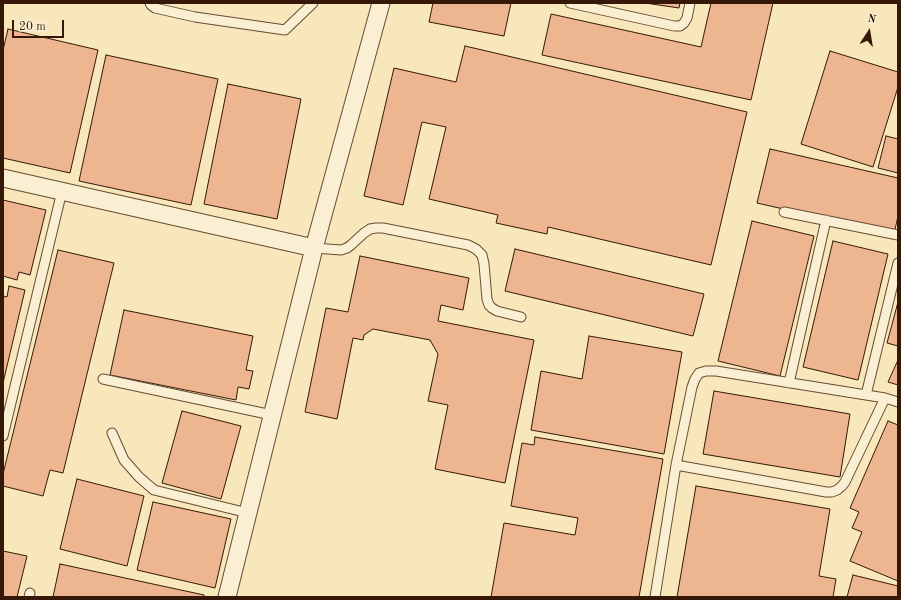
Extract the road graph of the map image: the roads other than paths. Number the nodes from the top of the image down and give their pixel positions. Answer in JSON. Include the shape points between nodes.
{"nodes":[{"id":1,"x":150,"y":3,"type":"edge"},
{"id":2,"x":313,"y":3,"type":"edge"},
{"id":3,"x":381,"y":3,"type":"edge"},
{"id":4,"x":570,"y":3,"type":"edge"},
{"id":5,"x":690,"y":3,"type":"edge"},
{"id":6,"x":3,"y":178,"type":"edge"},
{"id":7,"x":62,"y":191,"type":"junction"},
{"id":8,"x":784,"y":212,"type":"dead end"},
{"id":9,"x":826,"y":220,"type":"junction"},
{"id":10,"x":898,"y":235,"type":"edge"},
{"id":11,"x":314,"y":248,"type":"junction"},
{"id":12,"x":898,"y":263,"type":"edge"},
{"id":13,"x":521,"y":317,"type":"dead end"},
{"id":14,"x":103,"y":379,"type":"dead end"},
{"id":15,"x":789,"y":383,"type":"junction"},
{"id":16,"x":866,"y":395,"type":"junction"},
{"id":17,"x":885,"y":398,"type":"junction"},
{"id":18,"x":898,"y":402,"type":"edge"},
{"id":19,"x":272,"y":415,"type":"junction"},
{"id":20,"x":112,"y":433,"type":"dead end"},
{"id":21,"x":3,"y":436,"type":"edge"},
{"id":22,"x":676,"y":465,"type":"junction"},
{"id":23,"x":248,"y":513,"type":"junction"},
{"id":24,"x":227,"y":597,"type":"edge"},
{"id":25,"x":655,"y":597,"type":"edge"}],
"edges":[{"from":1,"to":2,"type":"lane","via":[[156,8],[195,17],[285,30]]},
{"from":3,"to":11,"type":"street"},
{"from":4,"to":5,"type":"lane","via":[[680,26],[687,18]]},
{"from":6,"to":7,"type":"street"},
{"from":7,"to":11,"type":"street"},
{"from":7,"to":21,"type":"lane"},
{"from":8,"to":9,"type":"lane"},
{"from":9,"to":10,"type":"lane"},
{"from":9,"to":15,"type":"lane"},
{"from":11,"to":13,"type":"lane","via":[[341,250],[352,245],[370,229],[376,228],[468,245],[482,255],[489,304],[497,311]]},
{"from":11,"to":19,"type":"street"},
{"from":12,"to":16,"type":"lane"},
{"from":14,"to":19,"type":"lane"},
{"from":15,"to":16,"type":"lane"},
{"from":15,"to":22,"type":"lane","via":[[716,371],[699,373],[692,387]]},
{"from":16,"to":17,"type":"lane"},
{"from":17,"to":18,"type":"lane"},
{"from":17,"to":22,"type":"lane","via":[[845,482],[832,492]]},
{"from":19,"to":23,"type":"street"},
{"from":20,"to":23,"type":"lane","via":[[124,460],[154,490]]},
{"from":22,"to":25,"type":"lane"},
{"from":23,"to":24,"type":"street"}]}
